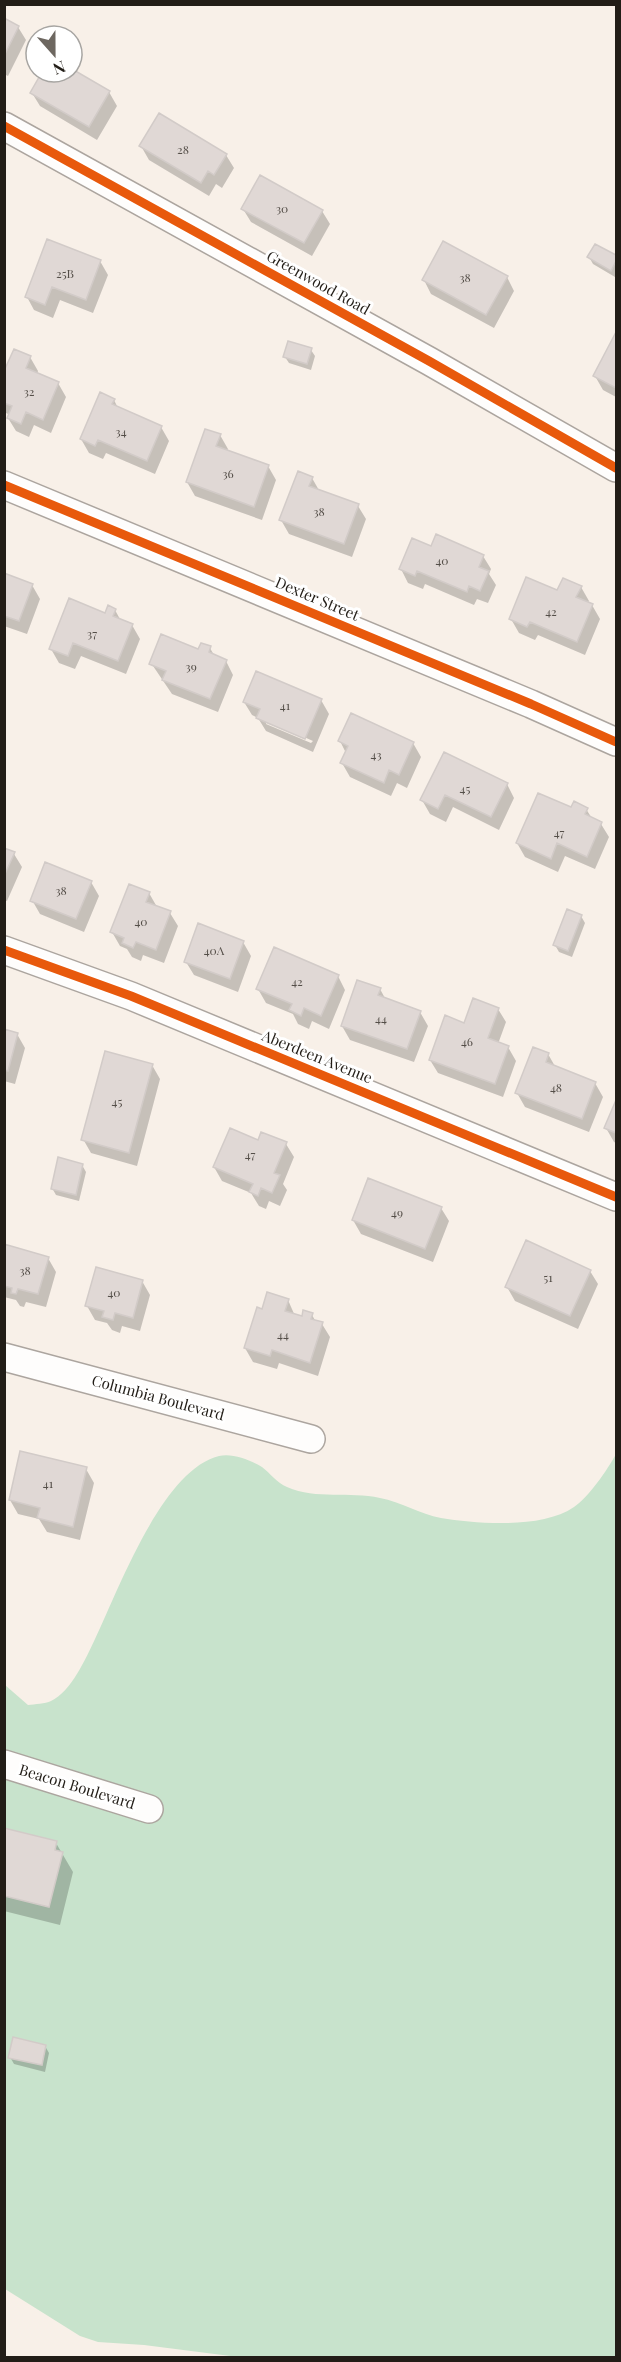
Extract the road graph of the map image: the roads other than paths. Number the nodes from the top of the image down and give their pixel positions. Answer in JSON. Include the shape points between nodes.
{"nodes":[{"id":1,"x":4,"y":126,"type":"edge"},
{"id":2,"x":616,"y":468,"type":"edge"},
{"id":3,"x":4,"y":485,"type":"edge"},
{"id":4,"x":616,"y":742,"type":"edge"},
{"id":5,"x":4,"y":950,"type":"edge"},
{"id":6,"x":616,"y":1197,"type":"edge"},
{"id":7,"x":4,"y":1357,"type":"edge"},
{"id":8,"x":311,"y":1439,"type":"dead end"},
{"id":9,"x":4,"y":1764,"type":"edge"},
{"id":10,"x":149,"y":1809,"type":"dead end"}],
"edges":[{"from":1,"to":2,"type":"street","name":"Greenwood Road"},
{"from":3,"to":4,"type":"street","name":"Dexter Street"},
{"from":5,"to":6,"type":"street","name":"Aberdeen Avenue","via":[[131,996]]},
{"from":7,"to":8,"type":"street","name":"Columbia Boulevard"},
{"from":9,"to":10,"type":"street","name":"Beacon Boulevard"}]}
